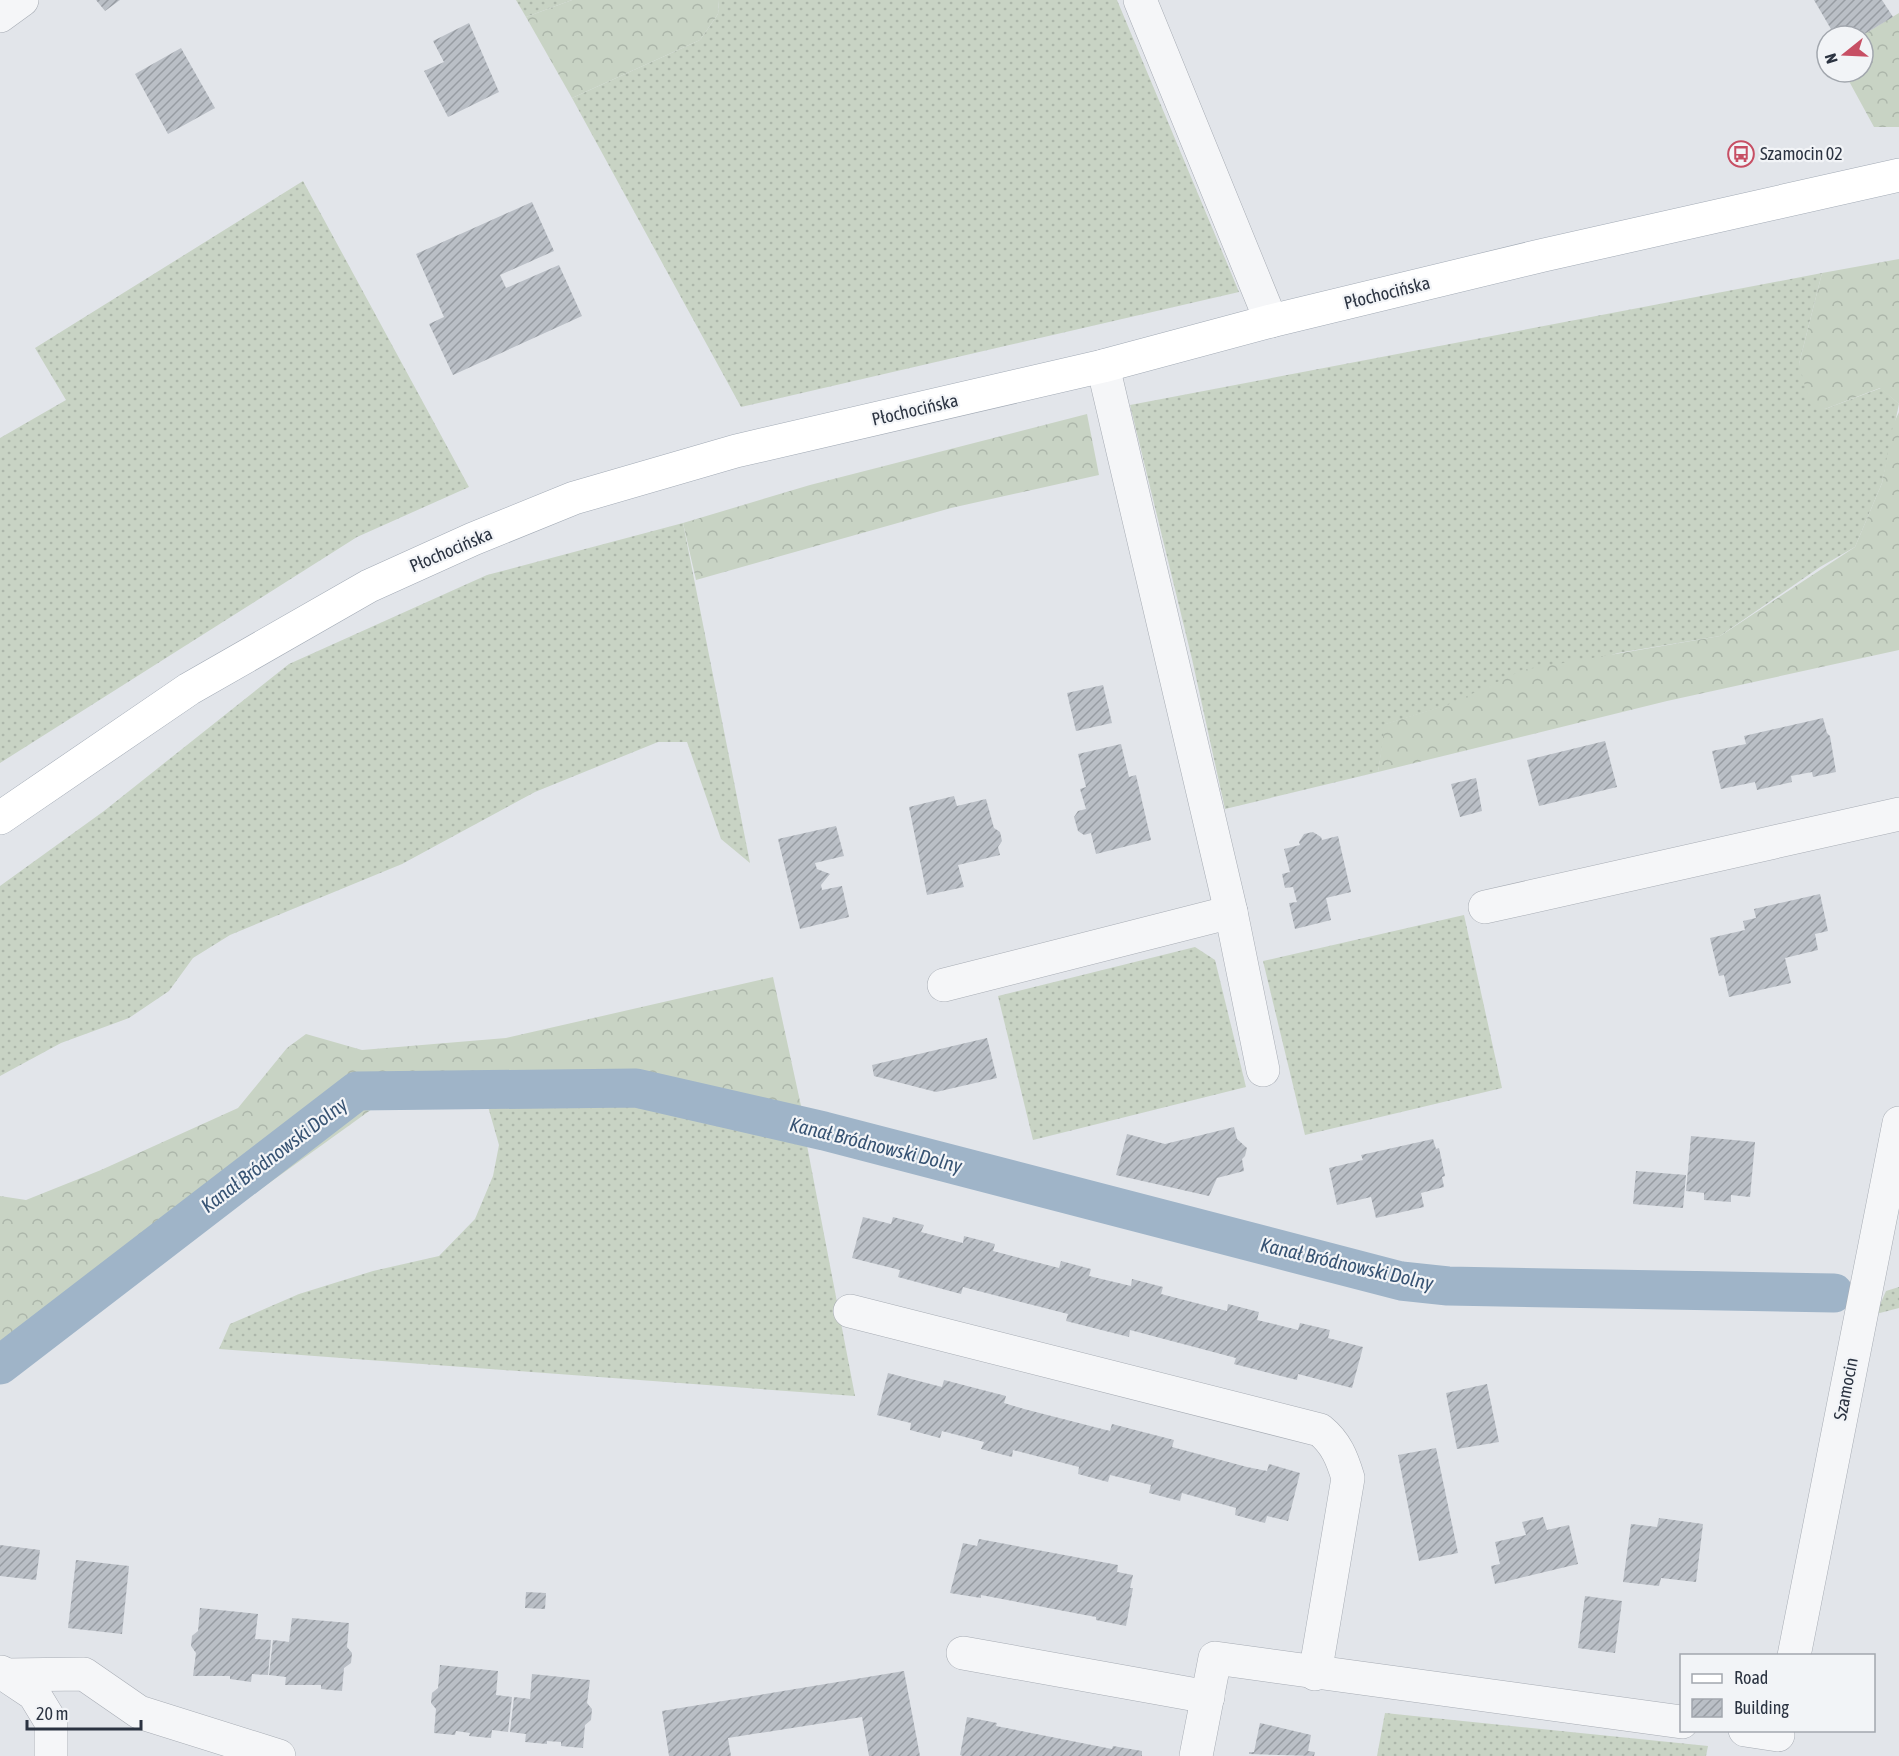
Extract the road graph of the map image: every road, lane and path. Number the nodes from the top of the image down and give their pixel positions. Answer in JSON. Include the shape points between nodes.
{"nodes":[{"id":1,"x":21,"y":0,"type":"edge"},
{"id":2,"x":1140,"y":0,"type":"edge"},
{"id":3,"x":0,"y":16,"type":"edge"},
{"id":4,"x":1899,"y":175,"type":"edge"},
{"id":5,"x":1271,"y":321,"type":"junction"},
{"id":6,"x":1103,"y":366,"type":"junction"},
{"id":7,"x":1899,"y":814,"type":"edge"},
{"id":8,"x":0,"y":818,"type":"edge"},
{"id":9,"x":1485,"y":907,"type":"dead end"},
{"id":10,"x":1232,"y":912,"type":"junction"},
{"id":11,"x":944,"y":985,"type":"dead end"},
{"id":12,"x":1263,"y":1070,"type":"dead end"},
{"id":13,"x":1899,"y":1123,"type":"edge"},
{"id":14,"x":850,"y":1311,"type":"dead end"},
{"id":15,"x":963,"y":1653,"type":"dead end"},
{"id":16,"x":1794,"y":1654,"type":"edge"},
{"id":17,"x":3,"y":1673,"type":"edge"},
{"id":18,"x":1315,"y":1674,"type":"junction"},
{"id":19,"x":1208,"y":1697,"type":"junction"},
{"id":20,"x":1680,"y":1722,"type":"edge"},
{"id":21,"x":1749,"y":1732,"type":"edge"},
{"id":22,"x":1777,"y":1740,"type":"edge"},
{"id":23,"x":51,"y":1756,"type":"edge"},
{"id":24,"x":279,"y":1756,"type":"edge"},
{"id":25,"x":1196,"y":1756,"type":"edge"}],
"edges":[{"from":1,"to":3,"type":"street"},
{"from":2,"to":5,"type":"street"},
{"from":4,"to":5,"type":"main road","name":"Płochocińska"},
{"from":5,"to":6,"type":"main road","name":"Płochocińska"},
{"from":6,"to":8,"type":"main road","name":"Płochocińska","via":[[736,451],[574,498],[473,539],[369,586],[189,689]]},
{"from":6,"to":10,"type":"street"},
{"from":7,"to":9,"type":"street"},
{"from":10,"to":11,"type":"street"},
{"from":10,"to":12,"type":"street"},
{"from":13,"to":16,"type":"street","name":"Szamocin"},
{"from":14,"to":18,"type":"street","via":[[1320,1430],[1341,1456],[1348,1478]]},
{"from":15,"to":19,"type":"street"},
{"from":17,"to":23,"type":"street","via":[[34,1694],[51,1722]]},
{"from":17,"to":24,"type":"street","via":[[84,1674],[140,1712]]},
{"from":18,"to":19,"type":"street","via":[[1215,1658]]},
{"from":18,"to":20,"type":"street"},
{"from":19,"to":25,"type":"street"},
{"from":21,"to":22,"type":"street"}]}
